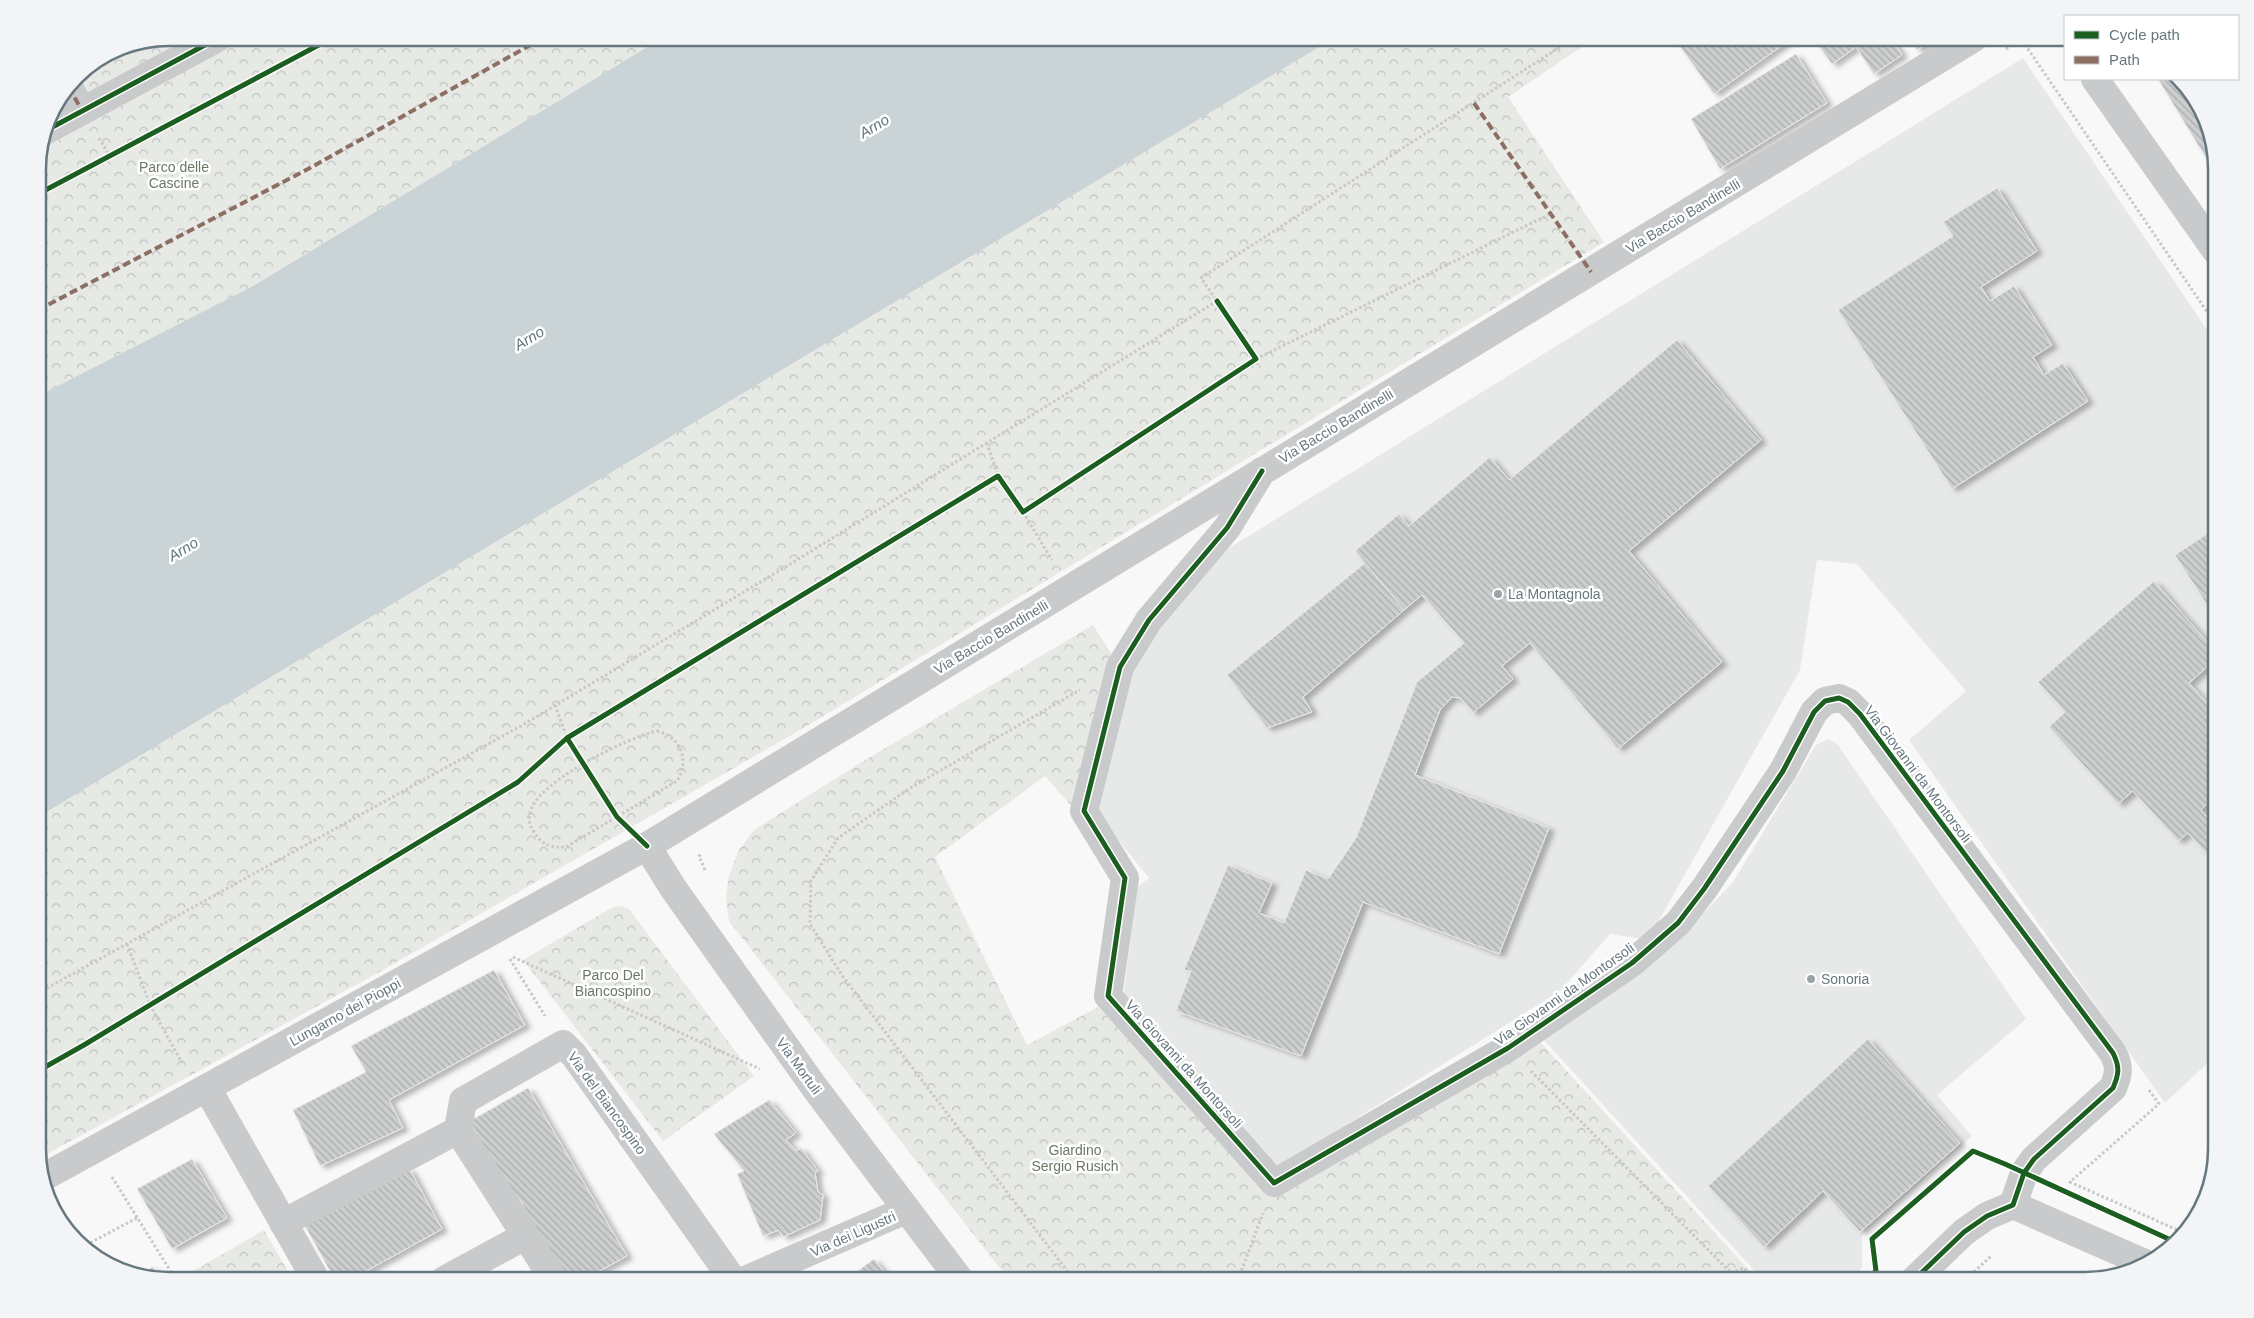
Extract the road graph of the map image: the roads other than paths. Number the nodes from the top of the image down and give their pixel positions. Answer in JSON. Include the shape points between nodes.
{"nodes":[{"id":1,"x":1961,"y":46,"type":"edge"},
{"id":2,"x":201,"y":47,"type":"edge"},
{"id":3,"x":2096,"y":80,"type":"edge"},
{"id":4,"x":72,"y":93,"type":"edge"},
{"id":5,"x":82,"y":111,"type":"junction"},
{"id":6,"x":54,"y":126,"type":"edge"},
{"id":7,"x":2207,"y":235,"type":"edge"},
{"id":8,"x":1262,"y":471,"type":"junction"},
{"id":9,"x":647,"y":846,"type":"junction"},
{"id":10,"x":202,"y":1090,"type":"junction"},
{"id":11,"x":458,"y":1130,"type":"junction"},
{"id":12,"x":49,"y":1174,"type":"edge"},
{"id":13,"x":2013,"y":1205,"type":"junction"},
{"id":14,"x":906,"y":1210,"type":"junction"},
{"id":15,"x":283,"y":1223,"type":"junction"},
{"id":16,"x":526,"y":1236,"type":"junction"},
{"id":17,"x":2137,"y":1260,"type":"edge"},
{"id":18,"x":311,"y":1272,"type":"edge"},
{"id":19,"x":459,"y":1272,"type":"edge"},
{"id":20,"x":549,"y":1272,"type":"edge"},
{"id":21,"x":727,"y":1272,"type":"edge"},
{"id":22,"x":773,"y":1272,"type":"edge"},
{"id":23,"x":954,"y":1272,"type":"edge"},
{"id":24,"x":1922,"y":1272,"type":"edge"}],
"edges":[{"from":1,"to":8,"type":"street","name":"Via Baccio Bandinelli"},
{"from":2,"to":5,"type":"street"},
{"from":3,"to":7,"type":"street"},
{"from":4,"to":5,"type":"street"},
{"from":5,"to":6,"type":"street"},
{"from":8,"to":9,"type":"street","name":"Via Baccio Bandinelli"},
{"from":8,"to":13,"type":"street","name":"Via Giovanni da Montorsoli","via":[[1227,528],[1149,620],[1120,667],[1084,811],[1124,878],[1108,996],[1274,1182],[1508,1048],[1632,963],[1678,923],[1783,771],[1814,712],[1824,701],[1839,698],[1860,714],[2113,1053],[2118,1064],[2113,1088],[2034,1159],[2024,1173]]},
{"from":9,"to":10,"type":"street","name":"Lungarno dei Pioppi"},
{"from":9,"to":14,"type":"street","name":"Via Mortuli","via":[[803,1072]]},
{"from":10,"to":12,"type":"street","name":"Lungarno dei Pioppi"},
{"from":10,"to":15,"type":"street"},
{"from":11,"to":15,"type":"street"},
{"from":11,"to":16,"type":"street"},
{"from":11,"to":21,"type":"street","name":"Via del Biancospino","via":[[462,1101],[562,1044],[574,1055]]},
{"from":13,"to":17,"type":"street"},
{"from":13,"to":24,"type":"street","via":[[1987,1216],[1964,1232]]},
{"from":14,"to":22,"type":"street","name":"Via dei Ligustri"},
{"from":14,"to":23,"type":"street","name":"Via Mortuli"},
{"from":15,"to":18,"type":"street"},
{"from":16,"to":19,"type":"street"},
{"from":16,"to":20,"type":"street"}]}
